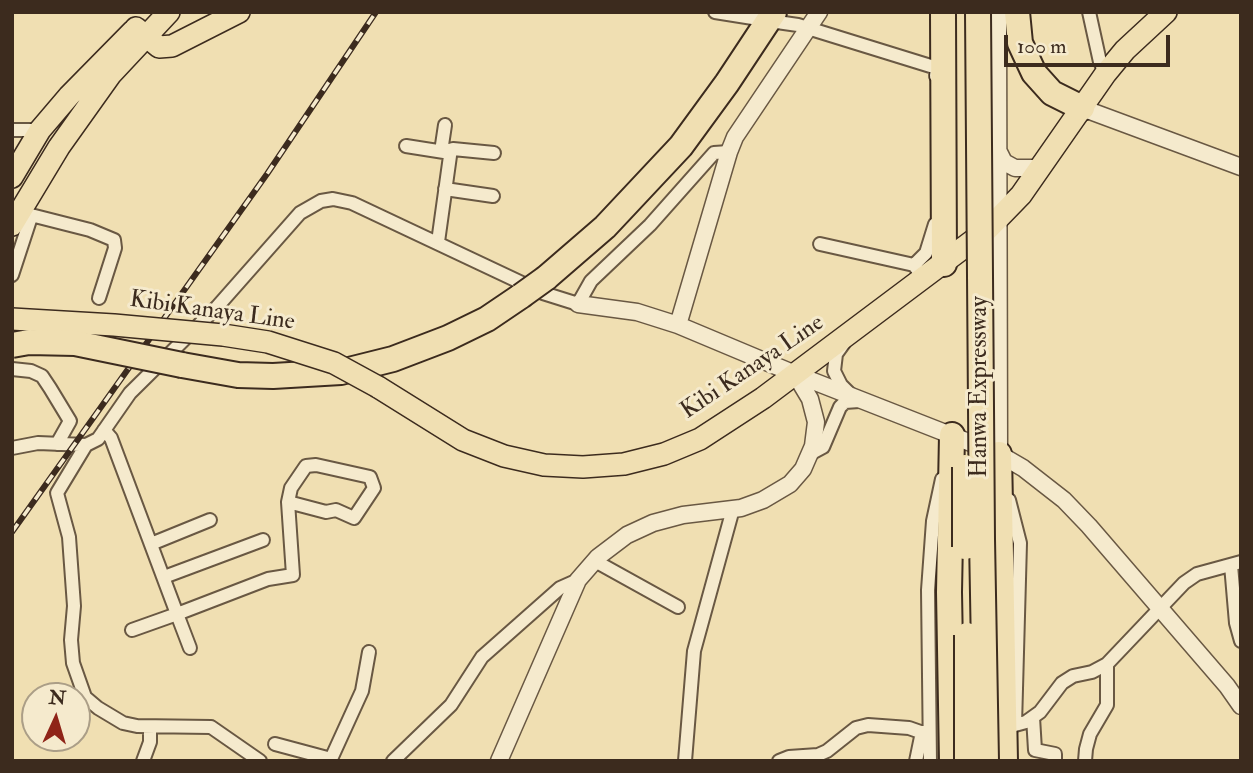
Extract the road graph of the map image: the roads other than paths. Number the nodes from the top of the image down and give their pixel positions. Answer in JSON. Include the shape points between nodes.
{"nodes":[{"id":1,"x":153,"y":12,"type":"edge"},
{"id":2,"x":169,"y":12,"type":"edge"},
{"id":3,"x":239,"y":12,"type":"edge"},
{"id":4,"x":715,"y":12,"type":"edge"},
{"id":5,"x":819,"y":12,"type":"edge"},
{"id":6,"x":943,"y":12,"type":"edge"},
{"id":7,"x":962,"y":12,"type":"edge"},
{"id":8,"x":978,"y":12,"type":"edge"},
{"id":9,"x":998,"y":12,"type":"edge"},
{"id":10,"x":1017,"y":12,"type":"edge"},
{"id":11,"x":1088,"y":12,"type":"edge"},
{"id":12,"x":1166,"y":12,"type":"edge"},
{"id":13,"x":743,"y":14,"type":"edge"},
{"id":14,"x":770,"y":18,"type":"edge"},
{"id":15,"x":807,"y":28,"type":"junction"},
{"id":16,"x":141,"y":33,"type":"junction"},
{"id":17,"x":1106,"y":73,"type":"junction"},
{"id":18,"x":1082,"y":108,"type":"junction"},
{"id":19,"x":445,"y":125,"type":"dead end"},
{"id":20,"x":12,"y":130,"type":"edge"},
{"id":21,"x":40,"y":131,"type":"junction"},
{"id":22,"x":406,"y":146,"type":"dead end"},
{"id":23,"x":997,"y":147,"type":"junction"},
{"id":24,"x":446,"y":151,"type":"junction"},
{"id":25,"x":729,"y":152,"type":"junction"},
{"id":26,"x":494,"y":153,"type":"dead end"},
{"id":27,"x":1044,"y":163,"type":"junction"},
{"id":28,"x":1241,"y":167,"type":"edge"},
{"id":29,"x":12,"y":177,"type":"edge"},
{"id":30,"x":445,"y":189,"type":"junction"},
{"id":31,"x":493,"y":196,"type":"dead end"},
{"id":32,"x":19,"y":216,"type":"edge"},
{"id":33,"x":998,"y":220,"type":"junction"},
{"id":34,"x":438,"y":242,"type":"junction"},
{"id":35,"x":820,"y":244,"type":"dead end"},
{"id":36,"x":944,"y":264,"type":"junction"},
{"id":37,"x":919,"y":272,"type":"junction"},
{"id":38,"x":12,"y":275,"type":"edge"},
{"id":39,"x":99,"y":298,"type":"dead end"},
{"id":40,"x":578,"y":304,"type":"junction"},
{"id":41,"x":12,"y":319,"type":"edge"},
{"id":42,"x":678,"y":325,"type":"junction"},
{"id":43,"x":858,"y":327,"type":"junction"},
{"id":44,"x":12,"y":345,"type":"edge"},
{"id":45,"x":12,"y":369,"type":"edge"},
{"id":46,"x":795,"y":374,"type":"junction"},
{"id":47,"x":850,"y":394,"type":"junction"},
{"id":48,"x":870,"y":402,"type":"junction"},
{"id":49,"x":104,"y":430,"type":"junction"},
{"id":50,"x":952,"y":435,"type":"junction"},
{"id":51,"x":57,"y":444,"type":"junction"},
{"id":52,"x":86,"y":445,"type":"junction"},
{"id":53,"x":12,"y":448,"type":"edge"},
{"id":54,"x":810,"y":454,"type":"junction"},
{"id":55,"x":999,"y":454,"type":"junction"},
{"id":56,"x":288,"y":502,"type":"junction"},
{"id":57,"x":733,"y":509,"type":"junction"},
{"id":58,"x":210,"y":520,"type":"dead end"},
{"id":59,"x":263,"y":540,"type":"dead end"},
{"id":60,"x":151,"y":544,"type":"junction"},
{"id":61,"x":595,"y":561,"type":"junction"},
{"id":62,"x":1236,"y":564,"type":"edge"},
{"id":63,"x":164,"y":577,"type":"junction"},
{"id":64,"x":578,"y":580,"type":"junction"},
{"id":65,"x":678,"y":607,"type":"dead end"},
{"id":66,"x":1158,"y":608,"type":"junction"},
{"id":67,"x":177,"y":614,"type":"junction"},
{"id":68,"x":132,"y":629,"type":"dead end"},
{"id":69,"x":1241,"y":641,"type":"edge"},
{"id":70,"x":190,"y":648,"type":"dead end"},
{"id":71,"x":369,"y":652,"type":"dead end"},
{"id":72,"x":1107,"y":664,"type":"junction"},
{"id":73,"x":1241,"y":706,"type":"edge"},
{"id":74,"x":1033,"y":717,"type":"junction"},
{"id":75,"x":1015,"y":725,"type":"junction"},
{"id":76,"x":150,"y":728,"type":"junction"},
{"id":77,"x":926,"y":734,"type":"junction"},
{"id":78,"x":275,"y":744,"type":"dead end"},
{"id":79,"x":298,"y":755,"type":"edge"},
{"id":80,"x":142,"y":761,"type":"edge"},
{"id":81,"x":260,"y":761,"type":"edge"},
{"id":82,"x":393,"y":761,"type":"edge"},
{"id":83,"x":499,"y":761,"type":"edge"},
{"id":84,"x":685,"y":761,"type":"edge"},
{"id":85,"x":779,"y":761,"type":"edge"},
{"id":86,"x":916,"y":761,"type":"edge"},
{"id":87,"x":930,"y":761,"type":"edge"},
{"id":88,"x":953,"y":761,"type":"edge"},
{"id":89,"x":967,"y":761,"type":"edge"},
{"id":90,"x":986,"y":761,"type":"edge"},
{"id":91,"x":1005,"y":761,"type":"edge"},
{"id":92,"x":1017,"y":761,"type":"edge"},
{"id":93,"x":1055,"y":761,"type":"edge"},
{"id":94,"x":1085,"y":761,"type":"edge"}],
"edges":[{"from":1,"to":16,"type":"main road"},
{"from":2,"to":16,"type":"main road"},
{"from":3,"to":16,"type":"main road","via":[[172,46],[159,47]]},
{"from":4,"to":13,"type":"street"},
{"from":5,"to":15,"type":"street"},
{"from":6,"to":36,"type":"highway"},
{"from":7,"to":89,"type":"highway","name":"Hanwa Expressway","bridge":true},
{"from":8,"to":90,"type":"highway","name":"Hanwa Expressway","bridge":true},
{"from":9,"to":23,"type":"street"},
{"from":10,"to":18,"type":"highway","via":[[1020,43],[1034,73],[1052,93]]},
{"from":11,"to":17,"type":"street"},
{"from":12,"to":17,"type":"main road","name":"Kibi Kanaya Line"},
{"from":13,"to":14,"type":"street"},
{"from":14,"to":15,"type":"street"},
{"from":14,"to":44,"type":"highway","bridge":true,"via":[[673,154],[605,227],[521,296],[440,342],[341,372],[273,376],[182,366],[75,343]]},
{"from":15,"to":25,"type":"street"},
{"from":15,"to":37,"type":"street","via":[[937,68],[936,218]]},
{"from":16,"to":21,"type":"main road","via":[[69,96]]},
{"from":16,"to":32,"type":"main road","via":[[72,128]]},
{"from":17,"to":18,"type":"main road","name":"Kibi Kanaya Line"},
{"from":18,"to":27,"type":"main road","name":"Kibi Kanaya Line"},
{"from":18,"to":28,"type":"street"},
{"from":19,"to":24,"type":"street","via":[[442,145]]},
{"from":20,"to":21,"type":"street"},
{"from":21,"to":29,"type":"main road"},
{"from":22,"to":24,"type":"street"},
{"from":23,"to":27,"type":"street","via":[[1004,162],[1015,168]]},
{"from":23,"to":33,"type":"street"},
{"from":24,"to":26,"type":"street"},
{"from":24,"to":30,"type":"street","via":[[450,156]]},
{"from":25,"to":40,"type":"street","via":[[713,153],[650,225],[591,281]]},
{"from":25,"to":42,"type":"street"},
{"from":27,"to":33,"type":"main road","name":"Kibi Kanaya Line"},
{"from":30,"to":31,"type":"street"},
{"from":30,"to":34,"type":"street"},
{"from":32,"to":38,"type":"street"},
{"from":32,"to":39,"type":"street","via":[[90,230],[114,240]]},
{"from":33,"to":36,"type":"main road","name":"Kibi Kanaya Line"},
{"from":33,"to":55,"type":"street"},
{"from":34,"to":40,"type":"street","via":[[543,293]]},
{"from":34,"to":49,"type":"street","via":[[352,203],[333,199],[311,206],[131,393]]},
{"from":35,"to":37,"type":"street"},
{"from":36,"to":37,"type":"main road","name":"Kibi Kanaya Line"},
{"from":37,"to":43,"type":"main road","name":"Kibi Kanaya Line"},
{"from":40,"to":42,"type":"street","via":[[638,312]]},
{"from":41,"to":46,"type":"main road","name":"Kibi Kanaya Line","bridge":true,"via":[[268,342],[334,363],[483,449],[534,463],[583,467],[624,464],[682,446],[734,418]]},
{"from":42,"to":46,"type":"street"},
{"from":43,"to":46,"type":"main road","name":"Kibi Kanaya Line"},
{"from":43,"to":47,"type":"street","via":[[841,346],[834,363],[837,378]]},
{"from":45,"to":51,"type":"street","via":[[42,376],[50,388],[70,422]]},
{"from":46,"to":47,"type":"street"},
{"from":46,"to":54,"type":"street","via":[[815,414]]},
{"from":47,"to":48,"type":"street"},
{"from":48,"to":50,"type":"street"},
{"from":48,"to":54,"type":"street","via":[[853,400],[840,407],[823,447]]},
{"from":49,"to":52,"type":"street"},
{"from":49,"to":60,"type":"street"},
{"from":50,"to":55,"type":"street"},
{"from":50,"to":77,"type":"street","via":[[933,521]]},
{"from":50,"to":88,"type":"highway"},
{"from":51,"to":52,"type":"street"},
{"from":51,"to":53,"type":"street"},
{"from":52,"to":76,"type":"street","via":[[57,493],[69,537],[73,663],[85,697],[98,708],[123,723]]},
{"from":54,"to":57,"type":"street","via":[[790,484],[763,500]]},
{"from":55,"to":66,"type":"street","via":[[1065,500]]},
{"from":55,"to":75,"type":"street","via":[[1020,542]]},
{"from":55,"to":91,"type":"highway"},
{"from":56,"to":56,"type":"street","via":[[291,488],[306,466],[370,477],[374,488],[354,519],[336,510],[326,512]]},
{"from":56,"to":67,"type":"street","via":[[293,575],[268,579]]},
{"from":57,"to":61,"type":"street","via":[[682,515],[644,526]]},
{"from":57,"to":84,"type":"street","via":[[694,651]]},
{"from":58,"to":60,"type":"street"},
{"from":59,"to":63,"type":"street"},
{"from":60,"to":63,"type":"street"},
{"from":61,"to":64,"type":"street"},
{"from":61,"to":65,"type":"street"},
{"from":62,"to":66,"type":"street","via":[[1197,575]]},
{"from":62,"to":69,"type":"street"},
{"from":63,"to":67,"type":"street"},
{"from":64,"to":82,"type":"street","via":[[561,588],[482,657],[451,705]]},
{"from":64,"to":83,"type":"street"},
{"from":66,"to":72,"type":"street"},
{"from":66,"to":73,"type":"street"},
{"from":67,"to":68,"type":"street"},
{"from":67,"to":70,"type":"street"},
{"from":71,"to":79,"type":"street","via":[[362,691],[331,759]]},
{"from":72,"to":74,"type":"street","via":[[1062,683]]},
{"from":72,"to":94,"type":"street","via":[[1107,705],[1090,734]]},
{"from":74,"to":75,"type":"street"},
{"from":74,"to":93,"type":"street","via":[[1035,750],[1055,754]]},
{"from":75,"to":92,"type":"street"},
{"from":76,"to":80,"type":"street"},
{"from":76,"to":81,"type":"street","via":[[211,727]]},
{"from":77,"to":85,"type":"street","via":[[868,725],[856,728],[818,755]]},
{"from":77,"to":86,"type":"street"},
{"from":77,"to":87,"type":"street"},
{"from":78,"to":79,"type":"street"}]}
